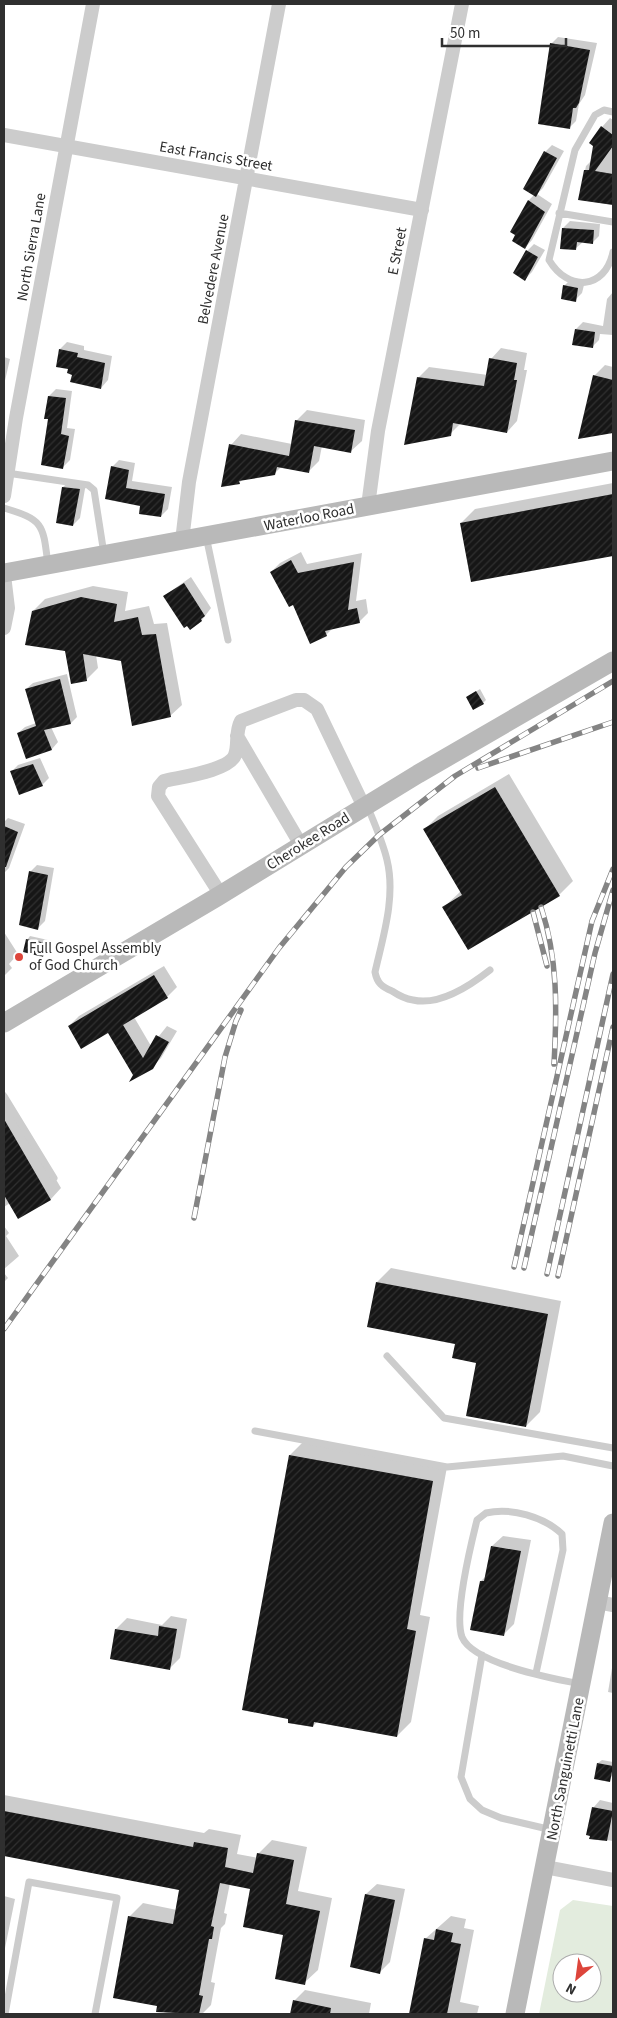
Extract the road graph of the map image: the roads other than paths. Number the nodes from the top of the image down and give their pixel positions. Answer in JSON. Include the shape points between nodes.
{"nodes":[{"id":1,"x":93,"y":4,"type":"edge"},
{"id":2,"x":279,"y":4,"type":"edge"},
{"id":3,"x":462,"y":4,"type":"edge"},
{"id":4,"x":613,"y":112,"type":"edge"},
{"id":5,"x":4,"y":135,"type":"edge"},
{"id":6,"x":66,"y":146,"type":"junction"},
{"id":7,"x":247,"y":178,"type":"junction"},
{"id":8,"x":422,"y":210,"type":"junction"},
{"id":9,"x":559,"y":213,"type":"junction"},
{"id":10,"x":613,"y":222,"type":"edge"},
{"id":11,"x":613,"y":252,"type":"edge"},
{"id":12,"x":7,"y":456,"type":"edge"},
{"id":13,"x":613,"y":461,"type":"edge"},
{"id":14,"x":7,"y":473,"type":"junction"},
{"id":15,"x":4,"y":496,"type":"edge"},
{"id":16,"x":368,"y":506,"type":"junction"},
{"id":17,"x":4,"y":508,"type":"edge"},
{"id":18,"x":206,"y":536,"type":"junction"},
{"id":19,"x":182,"y":541,"type":"junction"},
{"id":20,"x":104,"y":555,"type":"junction"},
{"id":21,"x":48,"y":565,"type":"junction"},
{"id":22,"x":4,"y":574,"type":"edge"},
{"id":23,"x":4,"y":628,"type":"edge"},
{"id":24,"x":228,"y":640,"type":"dead end"},
{"id":25,"x":613,"y":661,"type":"edge"},
{"id":26,"x":237,"y":735,"type":"junction"},
{"id":27,"x":365,"y":806,"type":"junction"},
{"id":28,"x":301,"y":845,"type":"junction"},
{"id":29,"x":221,"y":895,"type":"junction"},
{"id":30,"x":490,"y":970,"type":"dead end"},
{"id":31,"x":4,"y":1024,"type":"edge"},
{"id":32,"x":4,"y":1096,"type":"edge"},
{"id":33,"x":54,"y":1178,"type":"dead end"},
{"id":34,"x":387,"y":1356,"type":"dead end"},
{"id":35,"x":255,"y":1432,"type":"dead end"},
{"id":36,"x":613,"y":1448,"type":"edge"},
{"id":37,"x":613,"y":1466,"type":"edge"},
{"id":38,"x":613,"y":1523,"type":"edge"},
{"id":39,"x":605,"y":1604,"type":"edge"},
{"id":40,"x":482,"y":1655,"type":"junction"},
{"id":41,"x":536,"y":1673,"type":"junction"},
{"id":42,"x":581,"y":1684,"type":"junction"},
{"id":43,"x":552,"y":1830,"type":"junction"},
{"id":44,"x":545,"y":1867,"type":"junction"},
{"id":45,"x":613,"y":1880,"type":"edge"},
{"id":46,"x":5,"y":2014,"type":"edge"},
{"id":47,"x":96,"y":2014,"type":"edge"},
{"id":48,"x":515,"y":2014,"type":"edge"}],
"edges":[{"from":1,"to":6,"type":"street","name":"North Sierra Lane"},
{"from":2,"to":7,"type":"street","name":"Belvedere Avenue"},
{"from":3,"to":8,"type":"street","name":"E Street"},
{"from":4,"to":9,"type":"lane","via":[[604,110],[595,115],[575,150]]},
{"from":5,"to":6,"type":"street","name":"East Francis Street"},
{"from":6,"to":7,"type":"street","name":"East Francis Street"},
{"from":6,"to":12,"type":"street","name":"North Sierra Lane"},
{"from":7,"to":8,"type":"street","name":"East Francis Street"},
{"from":7,"to":19,"type":"street","name":"Belvedere Avenue","via":[[189,482]]},
{"from":8,"to":16,"type":"street","name":"E Street","via":[[378,431]]},
{"from":9,"to":10,"type":"lane"},
{"from":9,"to":11,"type":"lane","via":[[549,260],[569,282],[585,284],[602,274],[610,265]]},
{"from":12,"to":14,"type":"street","name":"North Sierra Lane"},
{"from":13,"to":16,"type":"street","name":"Waterloo Road"},
{"from":14,"to":15,"type":"street","name":"North Sierra Lane"},
{"from":14,"to":20,"type":"lane","via":[[88,485],[94,490]]},
{"from":16,"to":18,"type":"street","name":"Waterloo Road"},
{"from":17,"to":21,"type":"lane","via":[[25,514],[37,522],[44,532]]},
{"from":18,"to":19,"type":"street","name":"Waterloo Road"},
{"from":18,"to":24,"type":"lane"},
{"from":19,"to":20,"type":"street","name":"Waterloo Road"},
{"from":20,"to":21,"type":"street","name":"Waterloo Road"},
{"from":21,"to":22,"type":"street","name":"Waterloo Road"},
{"from":22,"to":23,"type":"street","via":[[8,608]]},
{"from":25,"to":27,"type":"street","name":"Cherokee Road"},
{"from":26,"to":27,"type":"street","via":[[241,721],[296,700],[311,703],[317,709]]},
{"from":26,"to":28,"type":"street"},
{"from":26,"to":29,"type":"street","via":[[234,758],[228,764],[164,781],[158,796]]},
{"from":27,"to":28,"type":"street","name":"Cherokee Road"},
{"from":27,"to":30,"type":"lane","via":[[388,861],[390,883],[376,980],[396,993],[425,1001],[456,992]]},
{"from":28,"to":29,"type":"street","name":"Cherokee Road"},
{"from":29,"to":31,"type":"street","name":"Cherokee Road"},
{"from":32,"to":33,"type":"lane"},
{"from":34,"to":36,"type":"lane","via":[[444,1418]]},
{"from":35,"to":37,"type":"lane","via":[[447,1466],[563,1456]]},
{"from":38,"to":39,"type":"street","name":"North Sanguinetti Lane"},
{"from":39,"to":42,"type":"street","name":"North Sanguinetti Lane"},
{"from":40,"to":41,"type":"lane","via":[[519,1670]]},
{"from":40,"to":41,"type":"lane","via":[[462,1638],[460,1620],[477,1520],[480,1515],[491,1511],[536,1518],[552,1524],[562,1534],[564,1542]]},
{"from":40,"to":43,"type":"lane","via":[[460,1777],[470,1799],[482,1810]]},
{"from":41,"to":42,"type":"lane"},
{"from":42,"to":43,"type":"street","name":"North Sanguinetti Lane"},
{"from":43,"to":44,"type":"street","name":"North Sanguinetti Lane"},
{"from":44,"to":45,"type":"street"},
{"from":44,"to":48,"type":"street","name":"North Sanguinetti Lane"},
{"from":46,"to":47,"type":"lane","via":[[29,1882],[117,1898]]}]}
